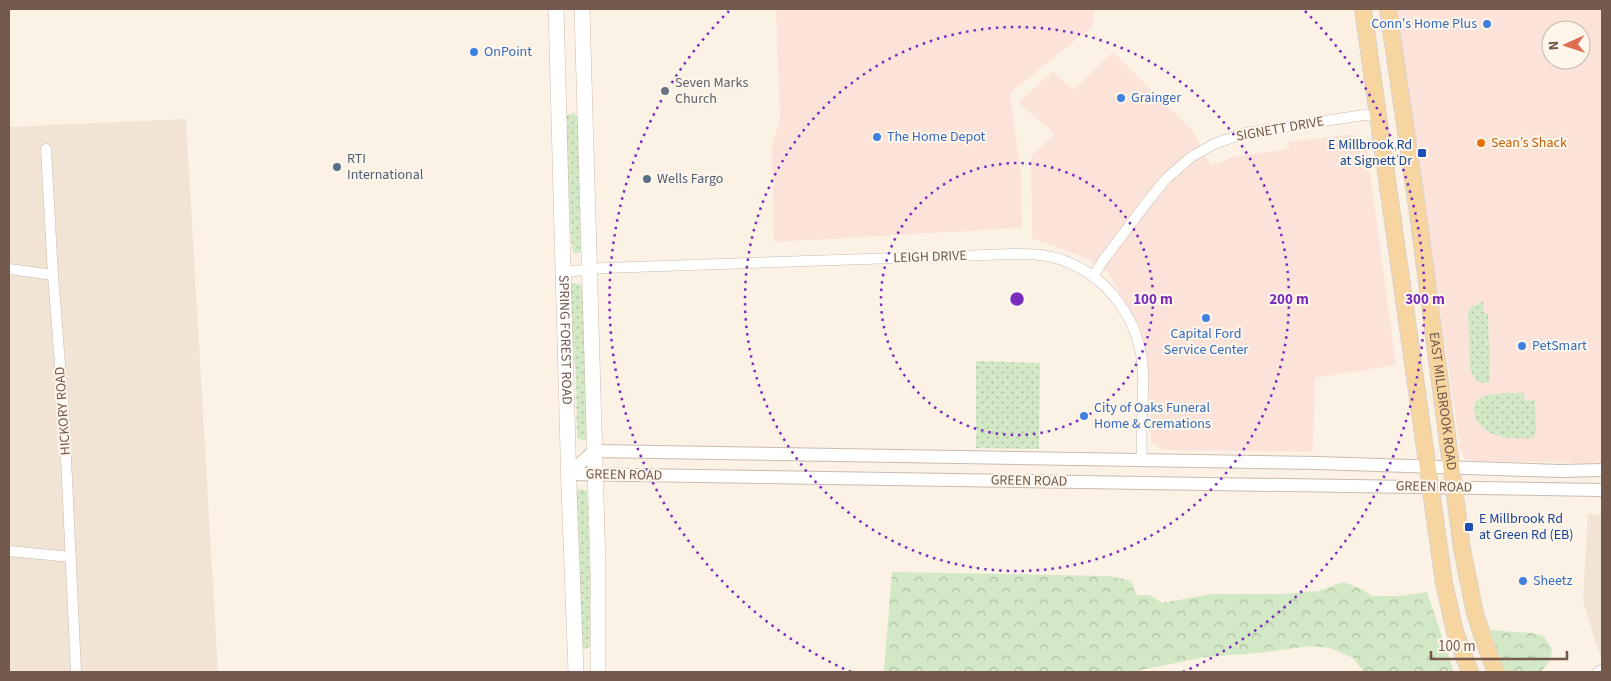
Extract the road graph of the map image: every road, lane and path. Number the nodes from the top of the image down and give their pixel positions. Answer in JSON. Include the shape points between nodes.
{"nodes":[{"id":1,"x":556,"y":9,"type":"edge"},
{"id":2,"x":582,"y":9,"type":"edge"},
{"id":3,"x":1363,"y":9,"type":"edge"},
{"id":4,"x":1388,"y":9,"type":"edge"},
{"id":5,"x":1372,"y":71,"type":"junction"},
{"id":6,"x":558,"y":103,"type":"junction"},
{"id":7,"x":585,"y":103,"type":"junction"},
{"id":8,"x":1403,"y":112,"type":"junction"},
{"id":9,"x":1378,"y":116,"type":"junction"},
{"id":10,"x":46,"y":149,"type":"dead end"},
{"id":11,"x":1417,"y":207,"type":"junction"},
{"id":12,"x":9,"y":269,"type":"edge"},
{"id":13,"x":589,"y":270,"type":"junction"},
{"id":14,"x":563,"y":272,"type":"junction"},
{"id":15,"x":53,"y":274,"type":"junction"},
{"id":16,"x":1094,"y":277,"type":"junction"},
{"id":17,"x":594,"y":451,"type":"junction"},
{"id":18,"x":849,"y":455,"type":"junction"},
{"id":19,"x":919,"y":456,"type":"junction"},
{"id":20,"x":1142,"y":460,"type":"junction"},
{"id":21,"x":1427,"y":466,"type":"junction"},
{"id":22,"x":1452,"y":468,"type":"junction"},
{"id":23,"x":1602,"y":470,"type":"edge"},
{"id":24,"x":1560,"y":471,"type":"junction"},
{"id":25,"x":569,"y":474,"type":"junction"},
{"id":26,"x":596,"y":474,"type":"junction"},
{"id":27,"x":848,"y":478,"type":"junction"},
{"id":28,"x":918,"y":480,"type":"junction"},
{"id":29,"x":1143,"y":483,"type":"junction"},
{"id":30,"x":1430,"y":488,"type":"junction"},
{"id":31,"x":1454,"y":488,"type":"junction"},
{"id":32,"x":1559,"y":489,"type":"junction"},
{"id":33,"x":1602,"y":490,"type":"edge"},
{"id":34,"x":9,"y":552,"type":"edge"},
{"id":35,"x":71,"y":557,"type":"junction"},
{"id":36,"x":1602,"y":670,"type":"edge"},
{"id":37,"x":76,"y":672,"type":"edge"},
{"id":38,"x":576,"y":672,"type":"edge"},
{"id":39,"x":598,"y":672,"type":"edge"},
{"id":40,"x":1470,"y":672,"type":"edge"},
{"id":41,"x":1496,"y":672,"type":"edge"},
{"id":42,"x":1598,"y":672,"type":"edge"}],
"edges":[{"from":1,"to":6,"type":"main road","name":"SPRING FOREST ROAD"},
{"from":2,"to":7,"type":"main road","name":"SPRING FOREST ROAD"},
{"from":3,"to":5,"type":"main road","name":"EAST MILLBROOK ROAD"},
{"from":4,"to":8,"type":"main road","name":"EAST MILLBROOK ROAD"},
{"from":5,"to":8,"type":"main road","via":[[1385,98]]},
{"from":5,"to":9,"type":"main road","name":"EAST MILLBROOK ROAD"},
{"from":6,"to":7,"type":"main road"},
{"from":6,"to":14,"type":"main road","name":"SPRING FOREST ROAD"},
{"from":7,"to":13,"type":"main road","name":"SPRING FOREST ROAD"},
{"from":8,"to":11,"type":"main road","name":"EAST MILLBROOK ROAD"},
{"from":9,"to":11,"type":"main road","via":[[1396,132],[1402,176]]},
{"from":9,"to":16,"type":"street","name":"SIGNETT DRIVE","via":[[1364,115],[1245,133],[1214,144],[1191,157],[1166,179],[1148,201]]},
{"from":9,"to":21,"type":"main road","name":"EAST MILLBROOK ROAD"},
{"from":10,"to":15,"type":"street","name":"HICKORY ROAD"},
{"from":11,"to":22,"type":"main road","name":"EAST MILLBROOK ROAD"},
{"from":12,"to":15,"type":"street"},
{"from":13,"to":14,"type":"street","name":"LEIGH DRIVE"},
{"from":13,"to":16,"type":"street","name":"LEIGH DRIVE","via":[[1015,254],[1061,259]]},
{"from":13,"to":17,"type":"main road","name":"SPRING FOREST ROAD"},
{"from":14,"to":25,"type":"main road","name":"SPRING FOREST ROAD"},
{"from":15,"to":35,"type":"street","name":"HICKORY ROAD"},
{"from":16,"to":20,"type":"street","name":"LEIGH DRIVE","via":[[1112,292],[1135,332],[1142,370]]},
{"from":17,"to":18,"type":"street","name":"GREEN ROAD"},
{"from":17,"to":25,"type":"street","name":"GREEN ROAD"},
{"from":17,"to":26,"type":"main road","name":"SPRING FOREST ROAD"},
{"from":18,"to":19,"type":"street","name":"GREEN ROAD"},
{"from":18,"to":27,"type":"street"},
{"from":19,"to":20,"type":"street","name":"GREEN ROAD"},
{"from":19,"to":28,"type":"street"},
{"from":20,"to":21,"type":"street","name":"GREEN ROAD"},
{"from":20,"to":29,"type":"street"},
{"from":21,"to":22,"type":"street","name":"GREEN ROAD"},
{"from":21,"to":30,"type":"main road","name":"EAST MILLBROOK ROAD"},
{"from":22,"to":24,"type":"street","name":"GREEN ROAD"},
{"from":22,"to":31,"type":"main road","name":"EAST MILLBROOK ROAD"},
{"from":23,"to":24,"type":"street","name":"GREEN ROAD"},
{"from":24,"to":32,"type":"street"},
{"from":25,"to":26,"type":"street","name":"GREEN ROAD"},
{"from":25,"to":38,"type":"main road","name":"SPRING FOREST ROAD"},
{"from":26,"to":27,"type":"street","name":"GREEN ROAD"},
{"from":26,"to":39,"type":"main road","name":"SPRING FOREST ROAD"},
{"from":27,"to":28,"type":"street","name":"GREEN ROAD"},
{"from":28,"to":29,"type":"street","name":"GREEN ROAD"},
{"from":29,"to":30,"type":"street","name":"GREEN ROAD"},
{"from":30,"to":31,"type":"street","name":"GREEN ROAD"},
{"from":30,"to":40,"type":"main road","name":"EAST MILLBROOK ROAD","via":[[1447,600]]},
{"from":31,"to":32,"type":"street","name":"GREEN ROAD"},
{"from":31,"to":41,"type":"main road","name":"EAST MILLBROOK ROAD","via":[[1471,596],[1484,644]]},
{"from":32,"to":33,"type":"street","name":"GREEN ROAD"},
{"from":34,"to":35,"type":"street"},
{"from":35,"to":37,"type":"street","name":"HICKORY ROAD"},
{"from":36,"to":42,"type":"street"}]}
